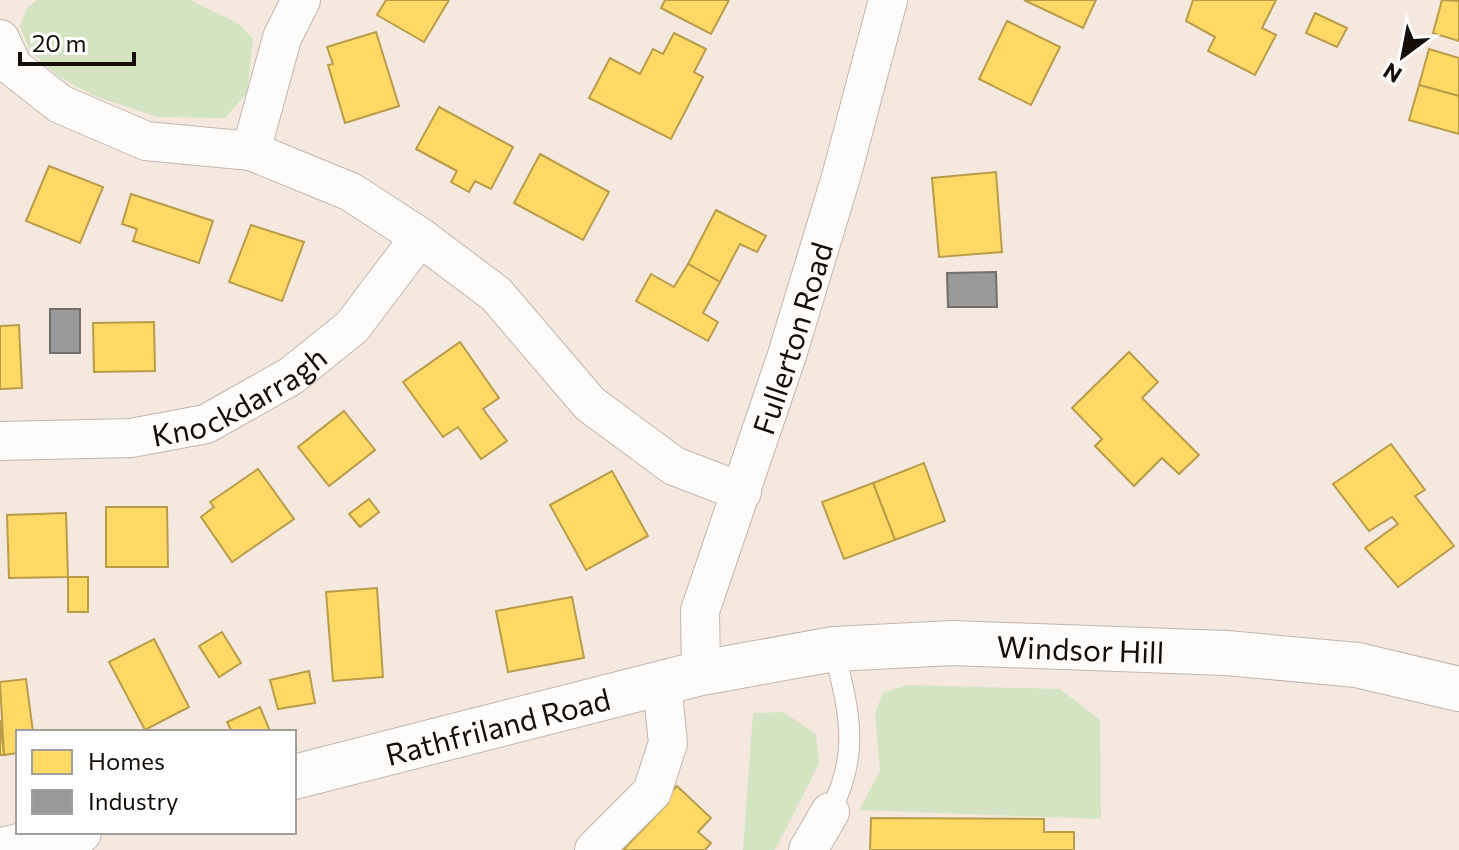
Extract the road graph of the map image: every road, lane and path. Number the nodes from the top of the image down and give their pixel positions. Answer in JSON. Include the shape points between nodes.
{"nodes":[{"id":1,"x":301,"y":0,"type":"edge"},
{"id":2,"x":888,"y":0,"type":"edge"},
{"id":3,"x":4,"y":60,"type":"edge"},
{"id":4,"x":251,"y":151,"type":"junction"},
{"id":5,"x":420,"y":237,"type":"junction"},
{"id":6,"x":0,"y":441,"type":"edge"},
{"id":7,"x":742,"y":492,"type":"junction"},
{"id":8,"x":834,"y":649,"type":"junction"},
{"id":9,"x":682,"y":678,"type":"junction"},
{"id":10,"x":1459,"y":689,"type":"edge"},
{"id":11,"x":296,"y":776,"type":"edge"},
{"id":12,"x":830,"y":812,"type":"joint"},
{"id":13,"x":70,"y":834,"type":"edge"},
{"id":14,"x":1,"y":850,"type":"edge"},
{"id":15,"x":594,"y":850,"type":"edge"},
{"id":16,"x":808,"y":850,"type":"edge"}],
"edges":[{"from":1,"to":4,"type":"street","via":[[282,38]]},
{"from":2,"to":7,"type":"street","name":"Fullerton Road","via":[[841,177]]},
{"from":3,"to":4,"type":"street","via":[[60,104],[146,141]]},
{"from":4,"to":5,"type":"street","via":[[351,192]]},
{"from":5,"to":6,"type":"street","name":"Knockdarragh","via":[[352,327],[291,376],[206,424],[131,438]]},
{"from":5,"to":7,"type":"street","via":[[496,294],[590,404],[674,466]]},
{"from":7,"to":9,"type":"street","name":"Fullerton Road"},
{"from":8,"to":9,"type":"main road","name":"Windsor Hill"},
{"from":8,"to":10,"type":"main road","name":"Windsor Hill","via":[[952,643],[1226,653],[1357,665]]},
{"from":8,"to":12,"type":"lane","via":[[852,738],[846,781]]},
{"from":9,"to":11,"type":"main road","name":"Rathfriland Road"},
{"from":9,"to":15,"type":"street","name":"Fullerton Road","via":[[652,792]]},
{"from":12,"to":16,"type":"street"},
{"from":13,"to":14,"type":"main road"}]}
